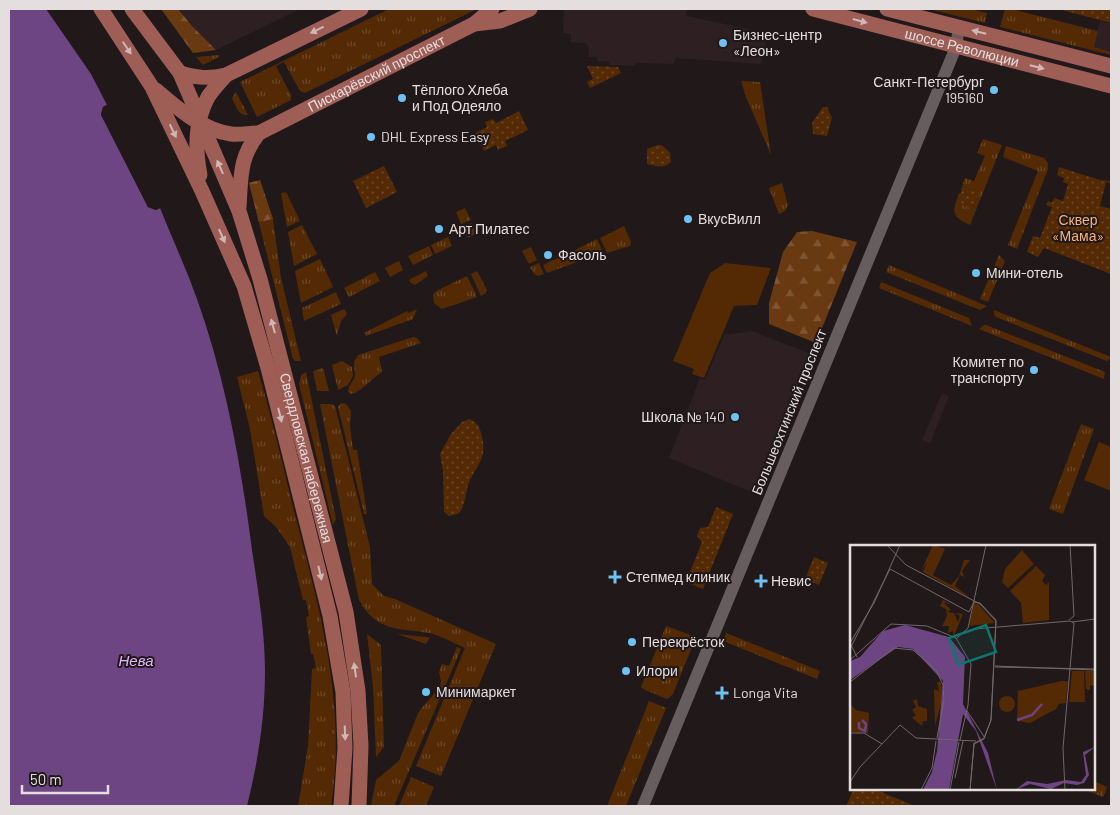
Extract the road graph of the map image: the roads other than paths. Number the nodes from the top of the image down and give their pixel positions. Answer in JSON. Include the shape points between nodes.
{"nodes":[{"id":1,"x":101,"y":9,"type":"edge"},
{"id":2,"x":132,"y":9,"type":"edge"},
{"id":3,"x":361,"y":9,"type":"edge"},
{"id":4,"x":492,"y":9,"type":"edge"},
{"id":5,"x":530,"y":9,"type":"edge"},
{"id":6,"x":813,"y":9,"type":"edge"},
{"id":7,"x":887,"y":9,"type":"edge"},
{"id":8,"x":474,"y":24,"type":"junction"},
{"id":9,"x":959,"y":27,"type":"junction"},
{"id":10,"x":956,"y":47,"type":"junction"},
{"id":11,"x":1111,"y":66,"type":"edge"},
{"id":12,"x":180,"y":74,"type":"junction"},
{"id":13,"x":226,"y":75,"type":"junction"},
{"id":14,"x":1111,"y":86,"type":"edge"},
{"id":15,"x":152,"y":87,"type":"junction"},
{"id":16,"x":200,"y":121,"type":"junction"},
{"id":17,"x":258,"y":133,"type":"junction"},
{"id":18,"x":202,"y":192,"type":"junction"},
{"id":19,"x":239,"y":211,"type":"junction"},
{"id":20,"x":341,"y":806,"type":"edge"},
{"id":21,"x":359,"y":806,"type":"edge"},
{"id":22,"x":643,"y":806,"type":"edge"}],
"edges":[{"from":1,"to":15,"type":"main road","name":"Свердловская набережная","one_way":true},
{"from":2,"to":12,"type":"main road","name":"Свердловская набережная"},
{"from":3,"to":13,"type":"main road","one_way":true},
{"from":4,"to":8,"type":"main road","name":"Пискарёвский проспект"},
{"from":5,"to":8,"type":"main road","via":[[500,21]]},
{"from":6,"to":10,"type":"main road","name":"шоссе Революции","one_way":true},
{"from":7,"to":9,"type":"main road","name":"шоссе Революции"},
{"from":8,"to":17,"type":"main road","name":"Пискарёвский проспект"},
{"from":9,"to":10,"type":"street","name":"Большеохтинский проспект"},
{"from":11,"to":9,"type":"main road","name":"шоссе Революции","one_way":true},
{"from":10,"to":14,"type":"main road","name":"шоссе Революции","one_way":true},
{"from":10,"to":22,"type":"street","name":"Большеохтинский проспект"},
{"from":12,"to":13,"type":"main road","via":[[209,79]]},
{"from":12,"to":16,"type":"main road","name":"Свердловская набережная"},
{"from":13,"to":16,"type":"main road","via":[[209,96]]},
{"from":15,"to":16,"type":"main road","name":"Свердловская набережная","via":[[177,108]]},
{"from":15,"to":18,"type":"main road","name":"Свердловская набережная","one_way":true},
{"from":16,"to":17,"type":"main road","name":"Пискарёвский проспект","via":[[214,130],[232,134]]},
{"from":16,"to":18,"type":"main road","name":"Свердловская набережная","via":[[197,161]]},
{"from":19,"to":16,"type":"main road","name":"Свердловская набережная","one_way":true},
{"from":17,"to":19,"type":"main road","via":[[243,159]]},
{"from":18,"to":20,"type":"main road","name":"Свердловская набережная","one_way":true,"via":[[246,295],[268,368],[330,616],[343,692],[345,748]]},
{"from":21,"to":19,"type":"main road","name":"Свердловская набережная","one_way":true,"via":[[361,746],[358,700],[346,612],[278,345]]}]}
